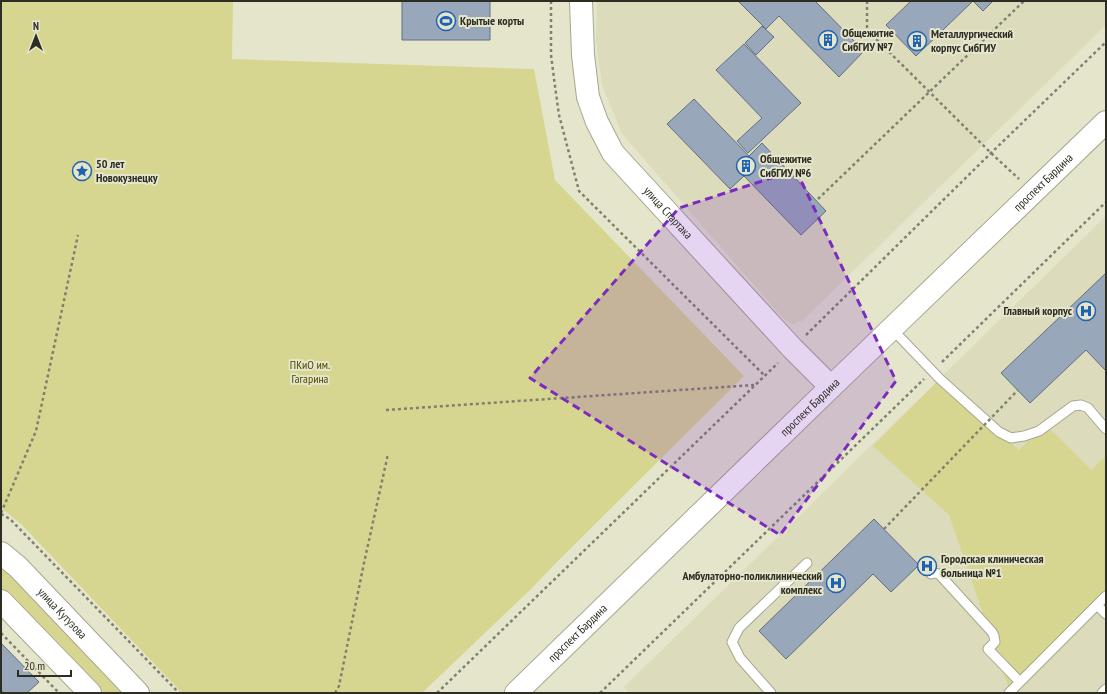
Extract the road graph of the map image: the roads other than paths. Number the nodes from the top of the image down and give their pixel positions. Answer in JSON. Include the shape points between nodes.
{"nodes":[{"id":1,"x":581,"y":1,"type":"edge"},
{"id":2,"x":1106,"y":122,"type":"edge"},
{"id":3,"x":892,"y":329,"type":"junction"},
{"id":4,"x":831,"y":387,"type":"junction"},
{"id":5,"x":1106,"y":429,"type":"edge"},
{"id":6,"x":1,"y":553,"type":"edge"},
{"id":7,"x":807,"y":563,"type":"dead end"},
{"id":8,"x":931,"y":574,"type":"dead end"},
{"id":9,"x":1106,"y":596,"type":"edge"},
{"id":10,"x":1,"y":601,"type":"edge"},
{"id":11,"x":1097,"y":605,"type":"junction"},
{"id":12,"x":1106,"y":614,"type":"edge"},
{"id":13,"x":1020,"y":682,"type":"junction"},
{"id":14,"x":1106,"y":689,"type":"edge"},
{"id":15,"x":90,"y":693,"type":"edge"},
{"id":16,"x":138,"y":693,"type":"edge"},
{"id":17,"x":516,"y":693,"type":"edge"},
{"id":18,"x":771,"y":693,"type":"edge"},
{"id":19,"x":1010,"y":693,"type":"edge"},
{"id":20,"x":1102,"y":693,"type":"edge"}],
"edges":[{"from":1,"to":4,"type":"main road","name":"улица Спартака","via":[[588,96],[597,122],[613,153]]},
{"from":2,"to":3,"type":"main road","name":"проспект Бардина"},
{"from":3,"to":4,"type":"main road","name":"проспект Бардина"},
{"from":3,"to":5,"type":"lane","via":[[932,371],[999,432],[1011,438],[1039,431],[1073,406],[1081,405],[1088,408]]},
{"from":4,"to":17,"type":"main road","name":"проспект Бардина"},
{"from":6,"to":16,"type":"main road","name":"улица Кутузова","via":[[18,567]]},
{"from":7,"to":18,"type":"lane","via":[[739,628],[732,642],[740,658]]},
{"from":8,"to":13,"type":"lane","via":[[939,574],[992,632],[995,642],[988,649]]},
{"from":9,"to":11,"type":"lane"},
{"from":10,"to":15,"type":"main road"},
{"from":11,"to":12,"type":"lane"},
{"from":11,"to":13,"type":"lane"},
{"from":13,"to":19,"type":"lane"},
{"from":14,"to":20,"type":"lane"}]}
